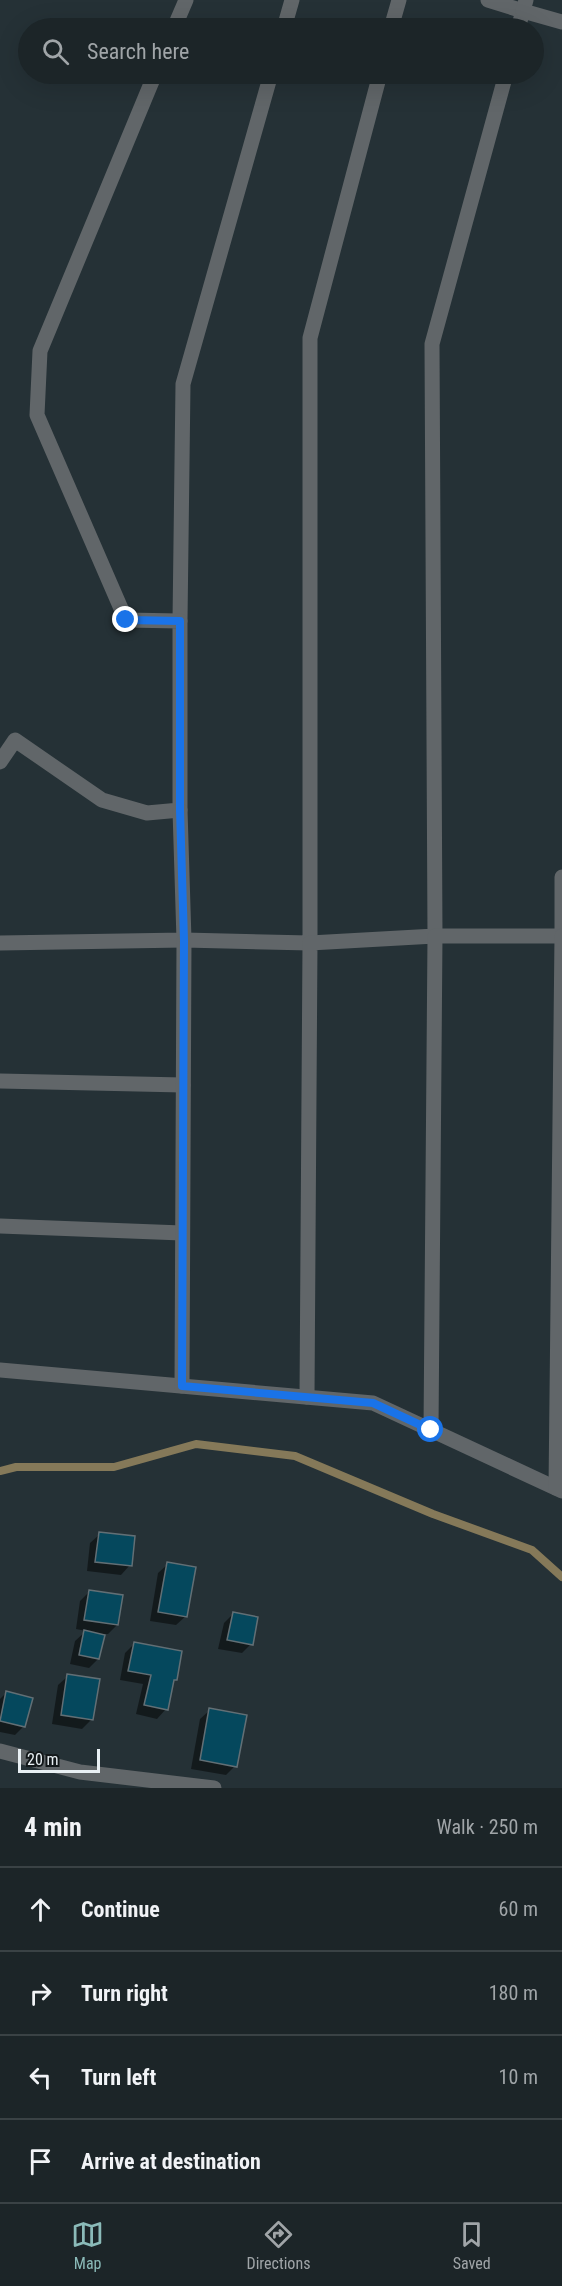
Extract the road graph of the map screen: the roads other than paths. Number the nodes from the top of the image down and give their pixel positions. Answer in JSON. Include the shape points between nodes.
{"nodes":[{"id":1,"x":186,"y":0,"type":"edge"},
{"id":2,"x":292,"y":0,"type":"edge"},
{"id":3,"x":399,"y":0,"type":"edge"},
{"id":4,"x":488,"y":0,"type":"edge"},
{"id":5,"x":525,"y":5,"type":"edge"},
{"id":6,"x":178,"y":18,"type":"edge"},
{"id":7,"x":287,"y":18,"type":"edge"},
{"id":8,"x":394,"y":18,"type":"edge"},
{"id":9,"x":562,"y":22,"type":"edge"},
{"id":10,"x":151,"y":84,"type":"edge"},
{"id":11,"x":268,"y":84,"type":"edge"},
{"id":12,"x":377,"y":84,"type":"edge"},
{"id":13,"x":503,"y":84,"type":"edge"},
{"id":14,"x":180,"y":621,"type":"junction"},
{"id":15,"x":0,"y":762,"type":"edge"},
{"id":16,"x":180,"y":810,"type":"junction"},
{"id":17,"x":562,"y":877,"type":"edge"},
{"id":18,"x":435,"y":936,"type":"junction"},
{"id":19,"x":562,"y":936,"type":"edge"},
{"id":20,"x":184,"y":940,"type":"junction"},
{"id":21,"x":0,"y":943,"type":"edge"},
{"id":22,"x":310,"y":943,"type":"junction"},
{"id":23,"x":0,"y":1081,"type":"edge"},
{"id":24,"x":183,"y":1085,"type":"junction"},
{"id":25,"x":0,"y":1226,"type":"edge"},
{"id":26,"x":182,"y":1233,"type":"junction"},
{"id":27,"x":0,"y":1370,"type":"edge"},
{"id":28,"x":182,"y":1386,"type":"junction"},
{"id":29,"x":308,"y":1397,"type":"junction"},
{"id":30,"x":431,"y":1430,"type":"junction"},
{"id":31,"x":559,"y":1490,"type":"edge"},
{"id":32,"x":0,"y":1751,"type":"edge"},
{"id":33,"x":80,"y":1772,"type":"junction"},
{"id":34,"x":78,"y":1788,"type":"edge"},
{"id":35,"x":214,"y":1788,"type":"edge"}],
"edges":[{"from":1,"to":6,"type":"street"},
{"from":2,"to":7,"type":"street"},
{"from":3,"to":8,"type":"street"},
{"from":4,"to":5,"type":"street"},
{"from":5,"to":9,"type":"street"},
{"from":10,"to":14,"type":"street","via":[[40,351],[37,415],[126,620]]},
{"from":11,"to":14,"type":"street","via":[[183,384]]},
{"from":12,"to":22,"type":"street","via":[[310,338]]},
{"from":13,"to":18,"type":"street","via":[[432,344]]},
{"from":14,"to":16,"type":"street"},
{"from":15,"to":16,"type":"street","via":[[15,740],[102,800],[147,813]]},
{"from":16,"to":20,"type":"street"},
{"from":17,"to":19,"type":"street"},
{"from":18,"to":19,"type":"street"},
{"from":18,"to":22,"type":"street"},
{"from":18,"to":30,"type":"street"},
{"from":19,"to":31,"type":"street"},
{"from":20,"to":21,"type":"street"},
{"from":20,"to":22,"type":"street"},
{"from":20,"to":24,"type":"street"},
{"from":22,"to":29,"type":"street"},
{"from":23,"to":24,"type":"street"},
{"from":24,"to":26,"type":"street"},
{"from":25,"to":26,"type":"street"},
{"from":26,"to":28,"type":"street"},
{"from":27,"to":28,"type":"street"},
{"from":28,"to":29,"type":"street"},
{"from":29,"to":30,"type":"street","via":[[373,1403]]},
{"from":30,"to":31,"type":"street"},
{"from":32,"to":33,"type":"street"},
{"from":33,"to":34,"type":"street"},
{"from":33,"to":35,"type":"street"}]}
